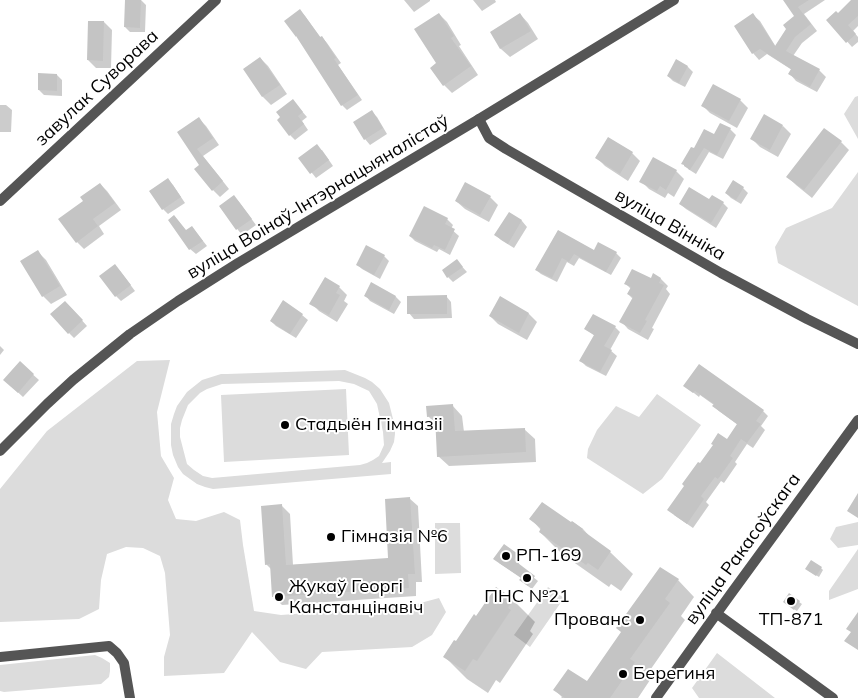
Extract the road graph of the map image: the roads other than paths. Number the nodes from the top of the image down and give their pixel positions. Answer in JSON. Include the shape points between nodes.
{"nodes":[{"id":1,"x":216,"y":0,"type":"edge"},
{"id":2,"x":674,"y":0,"type":"edge"},
{"id":3,"x":479,"y":119,"type":"junction"},
{"id":4,"x":0,"y":201,"type":"edge"},
{"id":5,"x":858,"y":344,"type":"edge"},
{"id":6,"x":858,"y":420,"type":"edge"},
{"id":7,"x":0,"y":451,"type":"edge"},
{"id":8,"x":716,"y":613,"type":"junction"},
{"id":9,"x":0,"y":657,"type":"edge"},
{"id":10,"x":130,"y":698,"type":"edge"},
{"id":11,"x":656,"y":698,"type":"edge"},
{"id":12,"x":833,"y":698,"type":"edge"}],
"edges":[{"from":1,"to":4,"type":"street","name":"завулак Суворава"},
{"from":2,"to":3,"type":"street","name":"вуліца Воінаў-Інтэрнацыяналістаў"},
{"from":3,"to":5,"type":"street","name":"вуліца Вінніка","via":[[489,138],[506,149],[721,273]]},
{"from":3,"to":7,"type":"street","name":"вуліца Воінаў-Інтэрнацыяналістаў","via":[[231,268],[130,334],[73,380]]},
{"from":6,"to":8,"type":"street","name":"вуліца Ракасоўскага"},
{"from":8,"to":11,"type":"street","name":"вуліца Ракасоўскага"},
{"from":8,"to":12,"type":"street"},
{"from":9,"to":10,"type":"street","via":[[109,646],[124,664]]}]}
